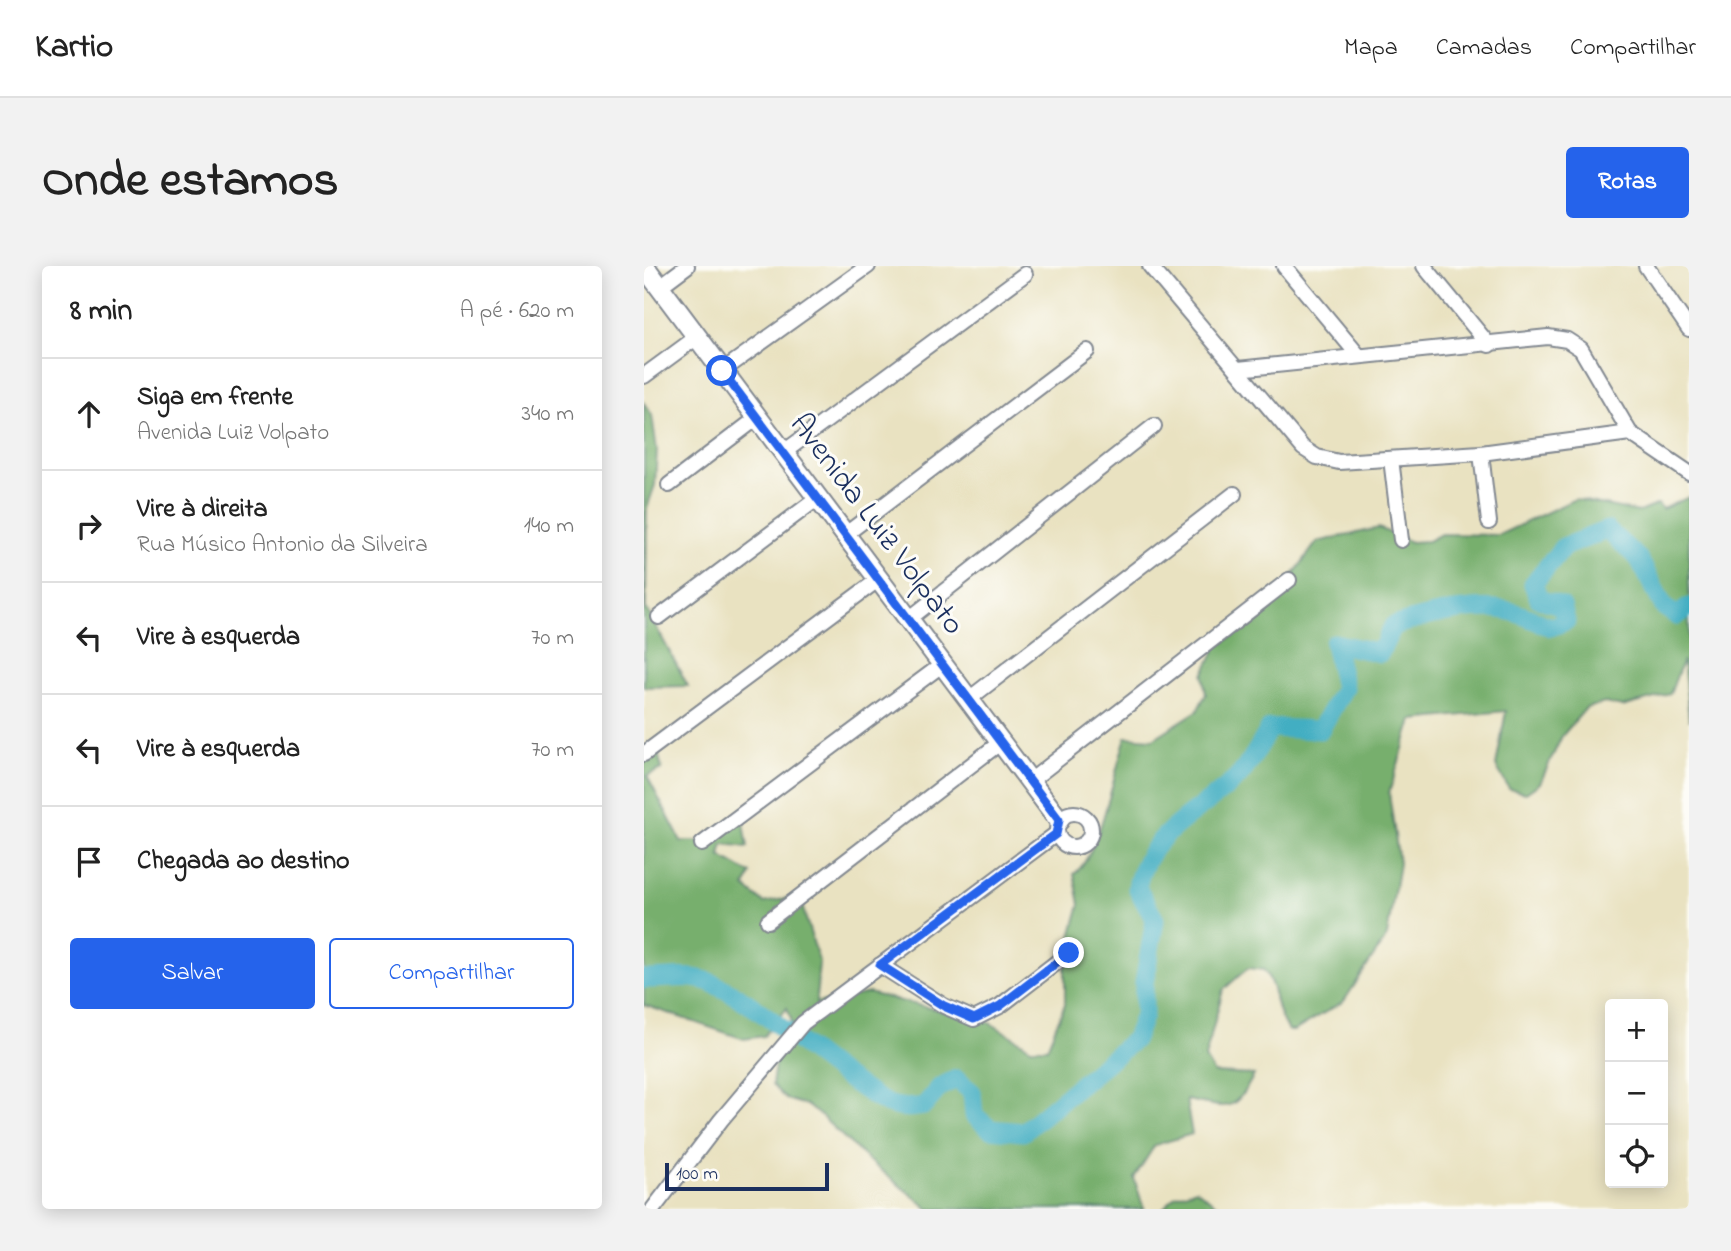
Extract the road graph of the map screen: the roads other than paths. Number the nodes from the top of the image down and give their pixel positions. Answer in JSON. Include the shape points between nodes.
{"nodes":[{"id":1,"x":644,"y":266,"type":"edge"},
{"id":2,"x":687,"y":266,"type":"edge"},
{"id":3,"x":869,"y":266,"type":"edge"},
{"id":4,"x":1150,"y":266,"type":"edge"},
{"id":5,"x":1284,"y":266,"type":"edge"},
{"id":6,"x":1424,"y":266,"type":"edge"},
{"id":7,"x":1650,"y":268,"type":"edge"},
{"id":8,"x":1025,"y":274,"type":"dead end"},
{"id":9,"x":659,"y":287,"type":"junction"},
{"id":10,"x":1689,"y":329,"type":"edge"},
{"id":11,"x":697,"y":337,"type":"junction"},
{"id":12,"x":1489,"y":345,"type":"junction"},
{"id":13,"x":1087,"y":351,"type":"dead end"},
{"id":14,"x":1358,"y":355,"type":"junction"},
{"id":15,"x":1238,"y":369,"type":"junction"},
{"id":16,"x":722,"y":371,"type":"junction"},
{"id":17,"x":644,"y":376,"type":"edge"},
{"id":18,"x":757,"y":418,"type":"junction"},
{"id":19,"x":1154,"y":426,"type":"dead end"},
{"id":20,"x":1629,"y":433,"type":"junction"},
{"id":21,"x":783,"y":452,"type":"junction"},
{"id":22,"x":1481,"y":453,"type":"junction"},
{"id":23,"x":1391,"y":459,"type":"junction"},
{"id":24,"x":1689,"y":473,"type":"edge"},
{"id":25,"x":669,"y":485,"type":"dead end"},
{"id":26,"x":1234,"y":494,"type":"dead end"},
{"id":27,"x":818,"y":498,"type":"junction"},
{"id":28,"x":1489,"y":522,"type":"dead end"},
{"id":29,"x":846,"y":534,"type":"junction"},
{"id":30,"x":1401,"y":540,"type":"dead end"},
{"id":31,"x":879,"y":579,"type":"junction"},
{"id":32,"x":1289,"y":580,"type":"dead end"},
{"id":33,"x":659,"y":617,"type":"dead end"},
{"id":34,"x":909,"y":619,"type":"junction"},
{"id":35,"x":943,"y":664,"type":"junction"},
{"id":36,"x":969,"y":699,"type":"junction"},
{"id":37,"x":1001,"y":742,"type":"junction"},
{"id":38,"x":644,"y":754,"type":"edge"},
{"id":39,"x":1030,"y":781,"type":"junction"},
{"id":40,"x":1058,"y":827,"type":"joint"},
{"id":41,"x":702,"y":844,"type":"dead end"},
{"id":42,"x":768,"y":921,"type":"dead end"},
{"id":43,"x":1069,"y":953,"type":"dead end"},
{"id":44,"x":880,"y":965,"type":"junction"},
{"id":45,"x":653,"y":1209,"type":"edge"}],
"edges":[{"from":1,"to":9,"type":"street","name":"Avenida Luiz Volpato"},
{"from":2,"to":9,"type":"street"},
{"from":3,"to":16,"type":"street"},
{"from":4,"to":15,"type":"street"},
{"from":5,"to":14,"type":"street"},
{"from":6,"to":12,"type":"street"},
{"from":7,"to":10,"type":"street"},
{"from":8,"to":21,"type":"street"},
{"from":9,"to":11,"type":"street","name":"Avenida Luiz Volpato"},
{"from":11,"to":16,"type":"street","name":"Avenida Luiz Volpato"},
{"from":11,"to":17,"type":"street"},
{"from":12,"to":14,"type":"street"},
{"from":12,"to":20,"type":"street","via":[[1548,337],[1574,344],[1593,365]]},
{"from":13,"to":29,"type":"street"},
{"from":14,"to":15,"type":"street"},
{"from":15,"to":23,"type":"street","via":[[1303,448],[1317,457],[1339,462]]},
{"from":16,"to":18,"type":"street","name":"Avenida Luiz Volpato"},
{"from":18,"to":21,"type":"street","name":"Avenida Luiz Volpato"},
{"from":18,"to":25,"type":"street"},
{"from":19,"to":34,"type":"street"},
{"from":20,"to":22,"type":"street"},
{"from":20,"to":24,"type":"street"},
{"from":21,"to":27,"type":"street","name":"Avenida Luiz Volpato"},
{"from":22,"to":23,"type":"street"},
{"from":22,"to":28,"type":"street"},
{"from":23,"to":30,"type":"street"},
{"from":26,"to":36,"type":"street"},
{"from":27,"to":29,"type":"street","name":"Avenida Luiz Volpato"},
{"from":27,"to":33,"type":"street"},
{"from":29,"to":31,"type":"street","name":"Avenida Luiz Volpato"},
{"from":31,"to":34,"type":"street","name":"Avenida Luiz Volpato"},
{"from":31,"to":38,"type":"street"},
{"from":32,"to":39,"type":"street"},
{"from":34,"to":35,"type":"street","name":"Avenida Luiz Volpato"},
{"from":35,"to":36,"type":"street","name":"Avenida Luiz Volpato"},
{"from":35,"to":41,"type":"street"},
{"from":36,"to":37,"type":"street","name":"Avenida Luiz Volpato"},
{"from":37,"to":39,"type":"street","name":"Avenida Luiz Volpato"},
{"from":37,"to":42,"type":"street"},
{"from":39,"to":40,"type":"street","name":"Avenida Luiz Volpato"},
{"from":40,"to":44,"type":"street"},
{"from":43,"to":44,"type":"street","via":[[1000,1006],[974,1019],[944,1006]]},
{"from":44,"to":45,"type":"street","via":[[803,1023],[784,1043]]}]}
